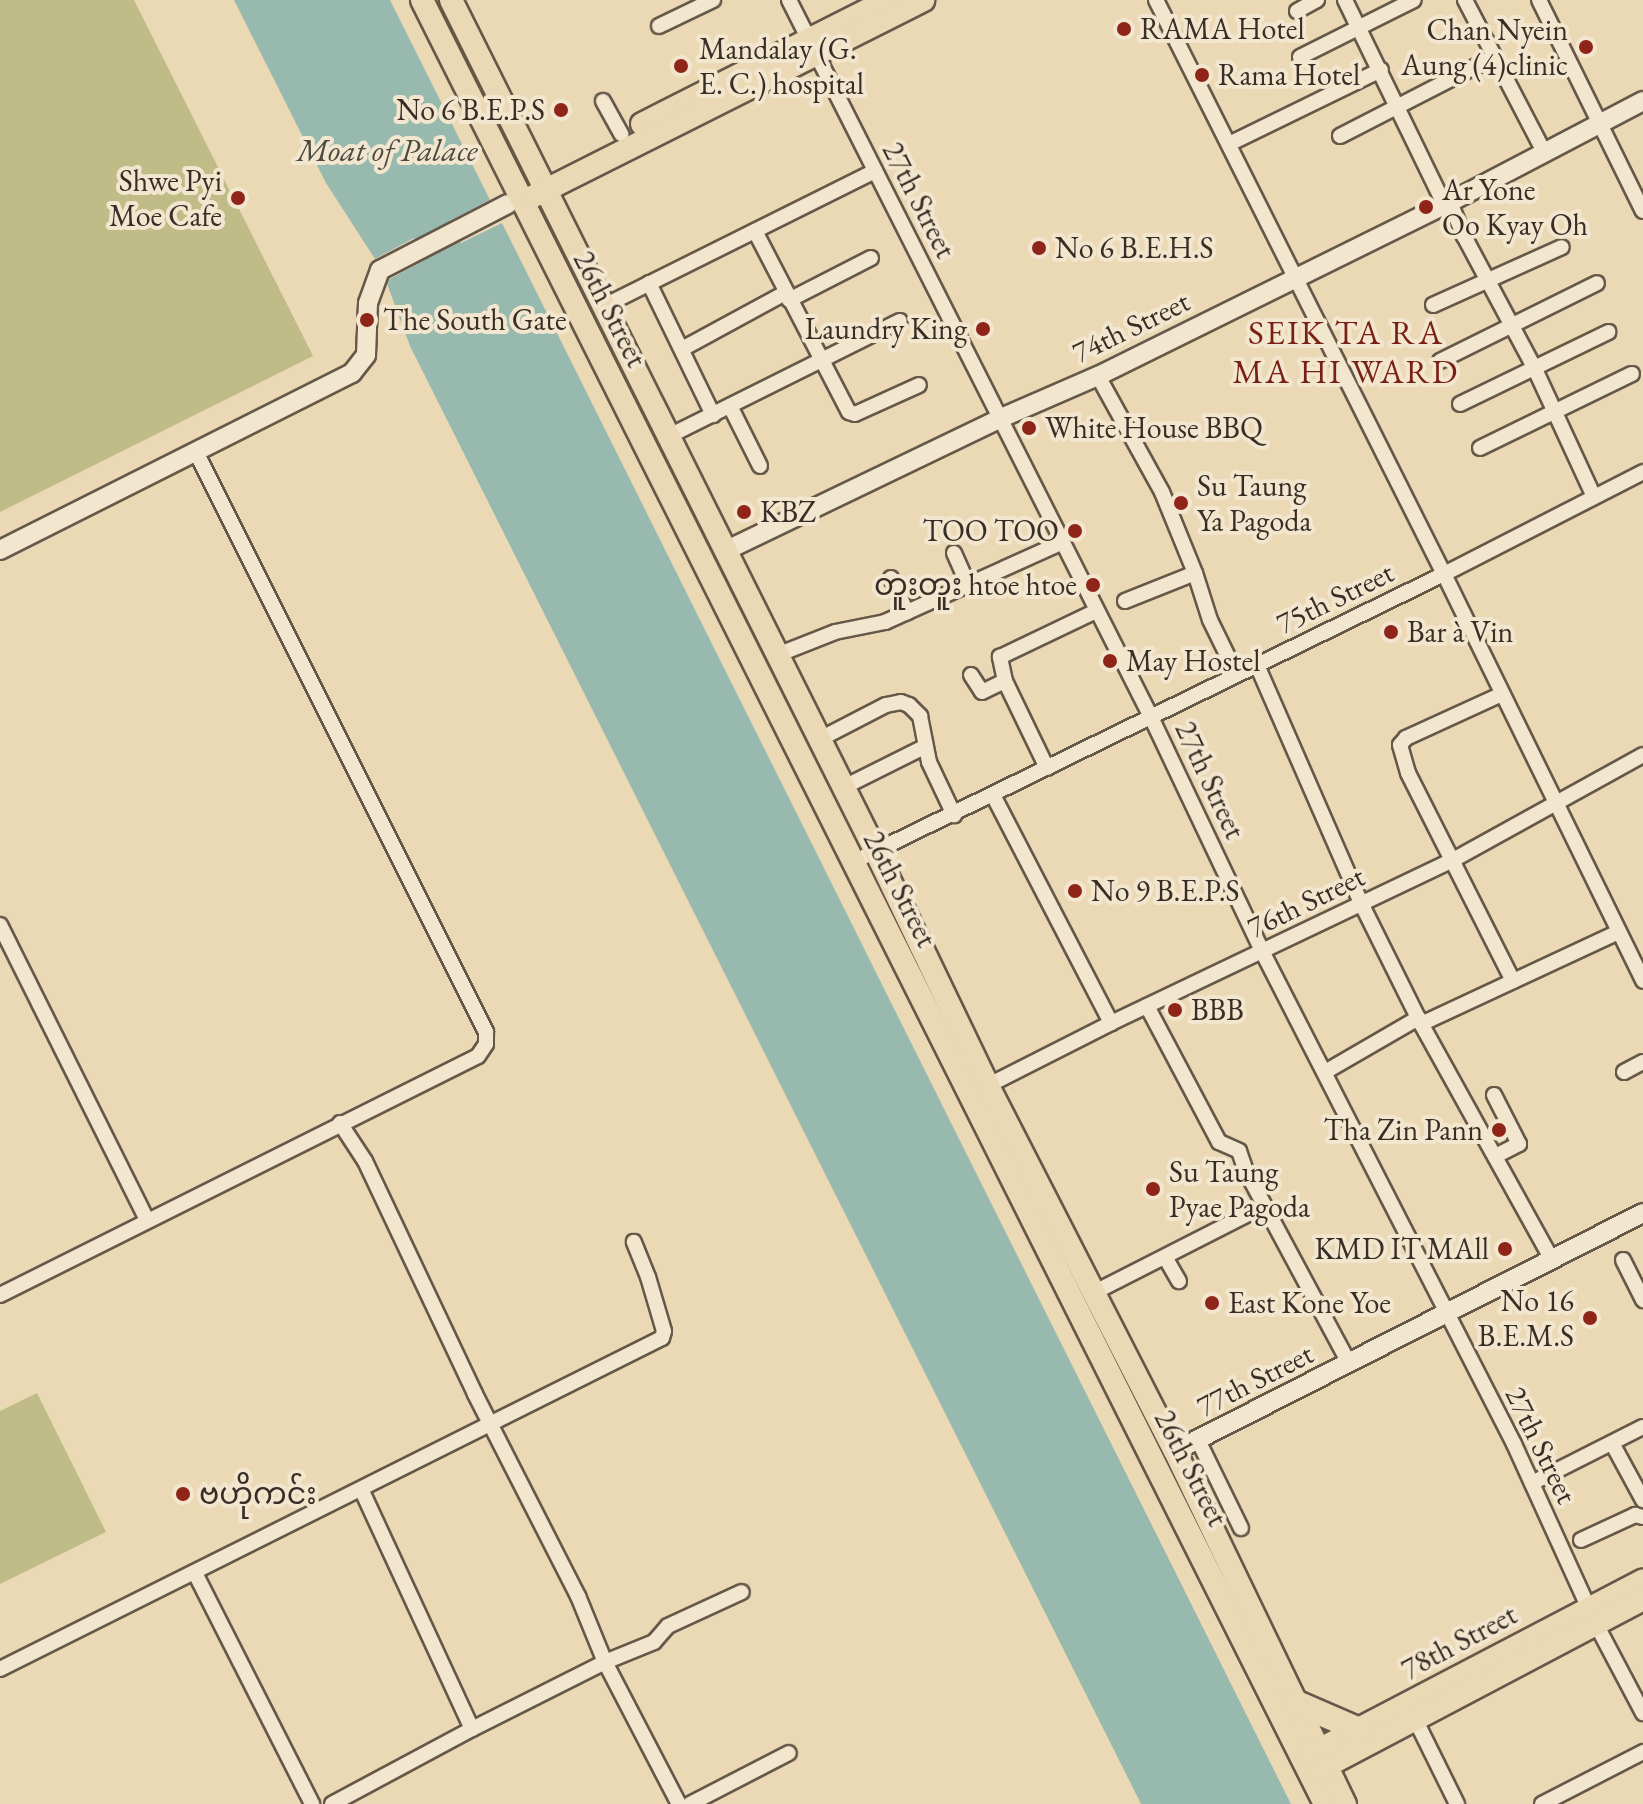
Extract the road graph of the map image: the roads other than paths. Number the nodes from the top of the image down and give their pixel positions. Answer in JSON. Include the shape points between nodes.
{"nodes":[{"id":1,"x":422,"y":0,"type":"edge"},
{"id":2,"x":451,"y":0,"type":"edge"},
{"id":3,"x":713,"y":0,"type":"edge"},
{"id":4,"x":789,"y":0,"type":"edge"},
{"id":5,"x":888,"y":0,"type":"edge"},
{"id":6,"x":923,"y":0,"type":"edge"},
{"id":7,"x":1156,"y":0,"type":"edge"},
{"id":8,"x":1318,"y":0,"type":"edge"},
{"id":9,"x":1345,"y":0,"type":"edge"},
{"id":10,"x":1414,"y":0,"type":"edge"},
{"id":11,"x":1465,"y":0,"type":"edge"},
{"id":12,"x":1539,"y":0,"type":"edge"},
{"id":13,"x":1297,"y":11,"type":"dead end"},
{"id":14,"x":659,"y":26,"type":"dead end"},
{"id":15,"x":1360,"y":28,"type":"junction"},
{"id":16,"x":813,"y":47,"type":"junction"},
{"id":17,"x":1300,"y":57,"type":"dead end"},
{"id":18,"x":1494,"y":57,"type":"junction"},
{"id":19,"x":1381,"y":70,"type":"junction"},
{"id":20,"x":603,"y":101,"type":"dead end"},
{"id":21,"x":1643,"y":101,"type":"edge"},
{"id":22,"x":1395,"y":107,"type":"junction"},
{"id":23,"x":1599,"y":122,"type":"junction"},
{"id":24,"x":621,"y":134,"type":"junction"},
{"id":25,"x":1340,"y":136,"type":"dead end"},
{"id":26,"x":1229,"y":144,"type":"junction"},
{"id":27,"x":1544,"y":152,"type":"junction"},
{"id":28,"x":875,"y":171,"type":"junction"},
{"id":29,"x":542,"y":184,"type":"junction"},
{"id":30,"x":511,"y":202,"type":"junction"},
{"id":31,"x":1447,"y":203,"type":"junction"},
{"id":32,"x":1643,"y":211,"type":"edge"},
{"id":33,"x":755,"y":231,"type":"junction"},
{"id":34,"x":1562,"y":247,"type":"dead end"},
{"id":35,"x":871,"y":258,"type":"dead end"},
{"id":36,"x":1295,"y":276,"type":"junction"},
{"id":37,"x":1490,"y":280,"type":"junction"},
{"id":38,"x":649,"y":283,"type":"junction"},
{"id":39,"x":1597,"y":283,"type":"dead end"},
{"id":40,"x":787,"y":296,"type":"junction"},
{"id":41,"x":1433,"y":305,"type":"dead end"},
{"id":42,"x":602,"y":307,"type":"junction"},
{"id":43,"x":900,"y":321,"type":"dead end"},
{"id":44,"x":1512,"y":325,"type":"junction"},
{"id":45,"x":1608,"y":332,"type":"dead end"},
{"id":46,"x":682,"y":349,"type":"junction"},
{"id":47,"x":820,"y":361,"type":"junction"},
{"id":48,"x":1440,"y":361,"type":"dead end"},
{"id":49,"x":1534,"y":367,"type":"junction"},
{"id":50,"x":1632,"y":374,"type":"dead end"},
{"id":51,"x":1098,"y":376,"type":"junction"},
{"id":52,"x":919,"y":385,"type":"dead end"},
{"id":53,"x":1460,"y":404,"type":"dead end"},
{"id":54,"x":730,"y":406,"type":"junction"},
{"id":55,"x":1553,"y":412,"type":"junction"},
{"id":56,"x":713,"y":415,"type":"junction"},
{"id":57,"x":999,"y":419,"type":"junction"},
{"id":58,"x":667,"y":437,"type":"junction"},
{"id":59,"x":1480,"y":448,"type":"dead end"},
{"id":60,"x":196,"y":452,"type":"junction"},
{"id":61,"x":760,"y":466,"type":"dead end"},
{"id":62,"x":1643,"y":472,"type":"edge"},
{"id":63,"x":1594,"y":497,"type":"junction"},
{"id":64,"x":1061,"y":543,"type":"junction"},
{"id":65,"x":0,"y":550,"type":"edge"},
{"id":66,"x":725,"y":551,"type":"junction"},
{"id":67,"x":954,"y":553,"type":"dead end"},
{"id":68,"x":1195,"y":573,"type":"junction"},
{"id":69,"x":1444,"y":574,"type":"junction"},
{"id":70,"x":891,"y":578,"type":"dead end"},
{"id":71,"x":968,"y":584,"type":"junction"},
{"id":72,"x":1125,"y":601,"type":"dead end"},
{"id":73,"x":1096,"y":611,"type":"junction"},
{"id":74,"x":907,"y":613,"type":"junction"},
{"id":75,"x":777,"y":655,"type":"junction"},
{"id":76,"x":1257,"y":665,"type":"junction"},
{"id":77,"x":971,"y":675,"type":"dead end"},
{"id":78,"x":1237,"y":675,"type":"junction"},
{"id":79,"x":1005,"y":681,"type":"junction"},
{"id":80,"x":1502,"y":694,"type":"junction"},
{"id":81,"x":1151,"y":717,"type":"junction"},
{"id":82,"x":820,"y":739,"type":"junction"},
{"id":83,"x":924,"y":747,"type":"junction"},
{"id":84,"x":1643,"y":755,"type":"edge"},
{"id":85,"x":1047,"y":768,"type":"junction"},
{"id":86,"x":844,"y":787,"type":"junction"},
{"id":87,"x":993,"y":795,"type":"junction"},
{"id":88,"x":1556,"y":802,"type":"junction"},
{"id":89,"x":954,"y":815,"type":"junction"},
{"id":90,"x":876,"y":852,"type":"junction"},
{"id":91,"x":1453,"y":860,"type":"junction"},
{"id":92,"x":853,"y":862,"type":"junction"},
{"id":93,"x":1361,"y":903,"type":"junction"},
{"id":94,"x":0,"y":925,"type":"edge"},
{"id":95,"x":1618,"y":932,"type":"junction"},
{"id":96,"x":1263,"y":953,"type":"junction"},
{"id":97,"x":1513,"y":981,"type":"junction"},
{"id":98,"x":1643,"y":981,"type":"edge"},
{"id":99,"x":1147,"y":1006,"type":"junction"},
{"id":100,"x":1420,"y":1021,"type":"junction"},
{"id":101,"x":1111,"y":1023,"type":"junction"},
{"id":102,"x":1643,"y":1062,"type":"edge"},
{"id":103,"x":1325,"y":1072,"type":"junction"},
{"id":104,"x":1624,"y":1072,"type":"dead end"},
{"id":105,"x":979,"y":1090,"type":"junction"},
{"id":106,"x":1494,"y":1095,"type":"dead end"},
{"id":107,"x":340,"y":1123,"type":"junction"},
{"id":108,"x":1495,"y":1156,"type":"junction"},
{"id":109,"x":1264,"y":1206,"type":"junction"},
{"id":110,"x":1643,"y":1213,"type":"edge"},
{"id":111,"x":147,"y":1220,"type":"junction"},
{"id":112,"x":634,"y":1242,"type":"dead end"},
{"id":113,"x":1165,"y":1257,"type":"junction"},
{"id":114,"x":1552,"y":1260,"type":"junction"},
{"id":115,"x":1623,"y":1260,"type":"dead end"},
{"id":116,"x":1179,"y":1281,"type":"dead end"},
{"id":117,"x":1095,"y":1292,"type":"junction"},
{"id":118,"x":0,"y":1295,"type":"edge"},
{"id":119,"x":1643,"y":1299,"type":"edge"},
{"id":120,"x":1446,"y":1316,"type":"junction"},
{"id":121,"x":1349,"y":1363,"type":"junction"},
{"id":122,"x":490,"y":1423,"type":"junction"},
{"id":123,"x":1643,"y":1427,"type":"edge"},
{"id":124,"x":1198,"y":1440,"type":"junction"},
{"id":125,"x":1612,"y":1443,"type":"junction"},
{"id":126,"x":1175,"y":1451,"type":"junction"},
{"id":127,"x":1532,"y":1483,"type":"junction"},
{"id":128,"x":361,"y":1489,"type":"junction"},
{"id":129,"x":1643,"y":1500,"type":"edge"},
{"id":130,"x":1643,"y":1517,"type":"edge"},
{"id":131,"x":1241,"y":1528,"type":"dead end"},
{"id":132,"x":1581,"y":1540,"type":"dead end"},
{"id":133,"x":195,"y":1573,"type":"junction"},
{"id":134,"x":1643,"y":1580,"type":"edge"},
{"id":135,"x":742,"y":1592,"type":"dead end"},
{"id":136,"x":1643,"y":1599,"type":"edge"},
{"id":137,"x":1592,"y":1616,"type":"junction"},
{"id":138,"x":605,"y":1662,"type":"junction"},
{"id":139,"x":0,"y":1669,"type":"edge"},
{"id":140,"x":1297,"y":1703,"type":"junction"},
{"id":141,"x":1643,"y":1713,"type":"edge"},
{"id":142,"x":1415,"y":1719,"type":"junction"},
{"id":143,"x":472,"y":1729,"type":"junction"},
{"id":144,"x":1359,"y":1730,"type":"junction"},
{"id":145,"x":1643,"y":1752,"type":"edge"},
{"id":146,"x":789,"y":1753,"type":"dead end"},
{"id":147,"x":1314,"y":1762,"type":"junction"},
{"id":148,"x":309,"y":1803,"type":"edge"},
{"id":149,"x":332,"y":1804,"type":"edge"},
{"id":150,"x":679,"y":1804,"type":"edge"},
{"id":151,"x":690,"y":1804,"type":"edge"},
{"id":152,"x":1325,"y":1804,"type":"edge"},
{"id":153,"x":1345,"y":1804,"type":"edge"},
{"id":154,"x":1457,"y":1804,"type":"edge"},
{"id":155,"x":1542,"y":1804,"type":"edge"}],
"edges":[{"from":1,"to":30,"type":"main road","name":"26th Street"},
{"from":2,"to":29,"type":"main road","name":"26th Street"},
{"from":3,"to":14,"type":"street"},
{"from":4,"to":16,"type":"street","name":"27th Street"},
{"from":5,"to":16,"type":"main road"},
{"from":6,"to":16,"type":"main road"},
{"from":7,"to":26,"type":"street"},
{"from":8,"to":13,"type":"street"},
{"from":9,"to":15,"type":"street"},
{"from":10,"to":15,"type":"street"},
{"from":11,"to":18,"type":"street"},
{"from":12,"to":23,"type":"street"},
{"from":15,"to":17,"type":"street"},
{"from":15,"to":19,"type":"street"},
{"from":16,"to":24,"type":"main road"},
{"from":16,"to":28,"type":"street","name":"27th Street"},
{"from":16,"to":29,"type":"main road"},
{"from":18,"to":22,"type":"street"},
{"from":18,"to":27,"type":"street"},
{"from":19,"to":22,"type":"street"},
{"from":19,"to":26,"type":"street"},
{"from":20,"to":24,"type":"street"},
{"from":21,"to":23,"type":"street","name":"74th Street"},
{"from":22,"to":25,"type":"street"},
{"from":22,"to":31,"type":"street"},
{"from":23,"to":27,"type":"street","name":"74th Street"},
{"from":23,"to":32,"type":"street"},
{"from":24,"to":29,"type":"main road"},
{"from":26,"to":36,"type":"street"},
{"from":27,"to":31,"type":"street","name":"74th Street"},
{"from":28,"to":33,"type":"street"},
{"from":28,"to":57,"type":"street","name":"27th Street"},
{"from":29,"to":30,"type":"main road"},
{"from":29,"to":42,"type":"main road","name":"26th Street"},
{"from":30,"to":60,"type":"street","via":[[380,270],[370,294],[366,355],[358,368]]},
{"from":30,"to":92,"type":"main road","name":"26th Street"},
{"from":31,"to":36,"type":"street","name":"74th Street"},
{"from":31,"to":37,"type":"street"},
{"from":33,"to":38,"type":"street"},
{"from":33,"to":40,"type":"street"},
{"from":34,"to":37,"type":"street"},
{"from":35,"to":40,"type":"street"},
{"from":36,"to":51,"type":"street","name":"74th Street"},
{"from":36,"to":69,"type":"street"},
{"from":37,"to":41,"type":"street"},
{"from":37,"to":44,"type":"street"},
{"from":38,"to":42,"type":"street"},
{"from":38,"to":46,"type":"street"},
{"from":39,"to":44,"type":"street"},
{"from":40,"to":46,"type":"street"},
{"from":40,"to":47,"type":"street"},
{"from":42,"to":58,"type":"main road","name":"26th Street"},
{"from":43,"to":47,"type":"street"},
{"from":44,"to":48,"type":"street"},
{"from":44,"to":49,"type":"street"},
{"from":45,"to":49,"type":"street"},
{"from":46,"to":56,"type":"street"},
{"from":47,"to":52,"type":"street","via":[[855,414]]},
{"from":47,"to":54,"type":"street"},
{"from":49,"to":53,"type":"street"},
{"from":49,"to":55,"type":"street"},
{"from":50,"to":55,"type":"street"},
{"from":51,"to":57,"type":"street","name":"74th Street"},
{"from":51,"to":68,"type":"street","via":[[1162,492]]},
{"from":54,"to":56,"type":"street"},
{"from":54,"to":61,"type":"street"},
{"from":55,"to":59,"type":"street"},
{"from":55,"to":63,"type":"street"},
{"from":56,"to":58,"type":"street"},
{"from":57,"to":64,"type":"street","name":"27th Street"},
{"from":57,"to":66,"type":"street","name":"74th Street"},
{"from":58,"to":66,"type":"main road","name":"26th Street"},
{"from":60,"to":65,"type":"street"},
{"from":60,"to":107,"type":"street","via":[[487,1038],[478,1056]]},
{"from":62,"to":63,"type":"street","name":"75th Street"},
{"from":63,"to":69,"type":"street","name":"75th Street"},
{"from":64,"to":71,"type":"street"},
{"from":64,"to":73,"type":"street","name":"27th Street"},
{"from":66,"to":75,"type":"main road","name":"26th Street"},
{"from":67,"to":71,"type":"street"},
{"from":68,"to":72,"type":"street"},
{"from":68,"to":78,"type":"street","via":[[1210,620]]},
{"from":69,"to":76,"type":"street","name":"75th Street"},
{"from":69,"to":80,"type":"street"},
{"from":70,"to":74,"type":"street"},
{"from":71,"to":74,"type":"street"},
{"from":73,"to":79,"type":"street","via":[[1000,657]]},
{"from":73,"to":81,"type":"street","name":"27th Street"},
{"from":74,"to":75,"type":"street","via":[[835,632]]},
{"from":75,"to":82,"type":"main road","name":"26th Street"},
{"from":76,"to":78,"type":"street","name":"75th Street"},
{"from":76,"to":93,"type":"street"},
{"from":77,"to":79,"type":"street","via":[[982,692]]},
{"from":78,"to":81,"type":"street","name":"75th Street"},
{"from":79,"to":85,"type":"street"},
{"from":80,"to":88,"type":"street"},
{"from":80,"to":91,"type":"street","via":[[1400,745],[1408,773]]},
{"from":81,"to":85,"type":"street","name":"75th Street"},
{"from":81,"to":96,"type":"street","name":"27th Street"},
{"from":82,"to":83,"type":"street","via":[[901,702],[920,716]]},
{"from":82,"to":86,"type":"main road","name":"26th Street"},
{"from":83,"to":86,"type":"street"},
{"from":83,"to":89,"type":"street"},
{"from":84,"to":88,"type":"street","name":"76th Street"},
{"from":85,"to":87,"type":"street","name":"75th Street"},
{"from":86,"to":90,"type":"main road","name":"26th Street"},
{"from":87,"to":89,"type":"street","name":"75th Street"},
{"from":87,"to":101,"type":"street"},
{"from":88,"to":91,"type":"street","name":"76th Street"},
{"from":88,"to":95,"type":"street"},
{"from":89,"to":90,"type":"street","name":"75th Street"},
{"from":90,"to":92,"type":"street","name":"75th Street"},
{"from":90,"to":105,"type":"main road","name":"26th Street"},
{"from":91,"to":93,"type":"street","name":"76th Street"},
{"from":91,"to":97,"type":"street"},
{"from":92,"to":105,"type":"main road","name":"26th Street"},
{"from":93,"to":96,"type":"street","name":"76th Street"},
{"from":93,"to":100,"type":"street"},
{"from":94,"to":111,"type":"street"},
{"from":95,"to":97,"type":"street"},
{"from":95,"to":98,"type":"street"},
{"from":96,"to":99,"type":"street","name":"76th Street"},
{"from":96,"to":103,"type":"street","name":"27th Street"},
{"from":97,"to":100,"type":"street"},
{"from":99,"to":101,"type":"street","name":"76th Street"},
{"from":99,"to":109,"type":"street","via":[[1219,1142],[1239,1151]]},
{"from":100,"to":103,"type":"street"},
{"from":100,"to":108,"type":"street"},
{"from":101,"to":105,"type":"street","name":"76th Street"},
{"from":102,"to":104,"type":"street"},
{"from":103,"to":120,"type":"street","name":"27th Street"},
{"from":105,"to":117,"type":"main road","name":"26th Street"},
{"from":105,"to":147,"type":"main road","name":"26th Street"},
{"from":106,"to":108,"type":"street","via":[[1519,1144]]},
{"from":107,"to":111,"type":"street"},
{"from":107,"to":122,"type":"street","via":[[365,1161]]},
{"from":108,"to":114,"type":"street"},
{"from":109,"to":113,"type":"street"},
{"from":109,"to":121,"type":"street"},
{"from":110,"to":114,"type":"street","name":"77th Street"},
{"from":111,"to":118,"type":"street"},
{"from":112,"to":122,"type":"street","via":[[662,1338]]},
{"from":113,"to":116,"type":"street"},
{"from":113,"to":117,"type":"street"},
{"from":114,"to":120,"type":"street","name":"77th Street"},
{"from":115,"to":119,"type":"street"},
{"from":117,"to":126,"type":"main road","name":"26th Street"},
{"from":120,"to":121,"type":"street","name":"77th Street"},
{"from":120,"to":127,"type":"street","name":"27th Street"},
{"from":121,"to":124,"type":"street","name":"77th Street"},
{"from":122,"to":128,"type":"street"},
{"from":122,"to":138,"type":"street","via":[[578,1596]]},
{"from":123,"to":125,"type":"street"},
{"from":124,"to":126,"type":"street","name":"77th Street"},
{"from":124,"to":131,"type":"street"},
{"from":125,"to":127,"type":"street"},
{"from":125,"to":129,"type":"street"},
{"from":126,"to":140,"type":"main road","name":"26th Street"},
{"from":127,"to":137,"type":"street","name":"27th Street"},
{"from":128,"to":133,"type":"street"},
{"from":128,"to":143,"type":"street"},
{"from":130,"to":132,"type":"street","via":[[1635,1515]]},
{"from":133,"to":139,"type":"street"},
{"from":133,"to":148,"type":"street"},
{"from":134,"to":137,"type":"main road","name":"78th Street"},
{"from":135,"to":138,"type":"street","via":[[668,1626],[654,1642]]},
{"from":136,"to":137,"type":"main road","name":"78th Street"},
{"from":137,"to":141,"type":"street","name":"27th Street"},
{"from":137,"to":142,"type":"main road","name":"78th Street"},
{"from":137,"to":144,"type":"main road","name":"78th Street"},
{"from":138,"to":143,"type":"street"},
{"from":138,"to":150,"type":"street"},
{"from":140,"to":144,"type":"highway"},
{"from":140,"to":147,"type":"main road","name":"26th Street"},
{"from":142,"to":147,"type":"main road","name":"78th Street"},
{"from":142,"to":154,"type":"street"},
{"from":143,"to":149,"type":"street"},
{"from":144,"to":147,"type":"main road","name":"78th Street"},
{"from":145,"to":155,"type":"street"},
{"from":146,"to":151,"type":"street"},
{"from":147,"to":152,"type":"main road","name":"26th Street"},
{"from":147,"to":153,"type":"main road","name":"26th Street"}]}
